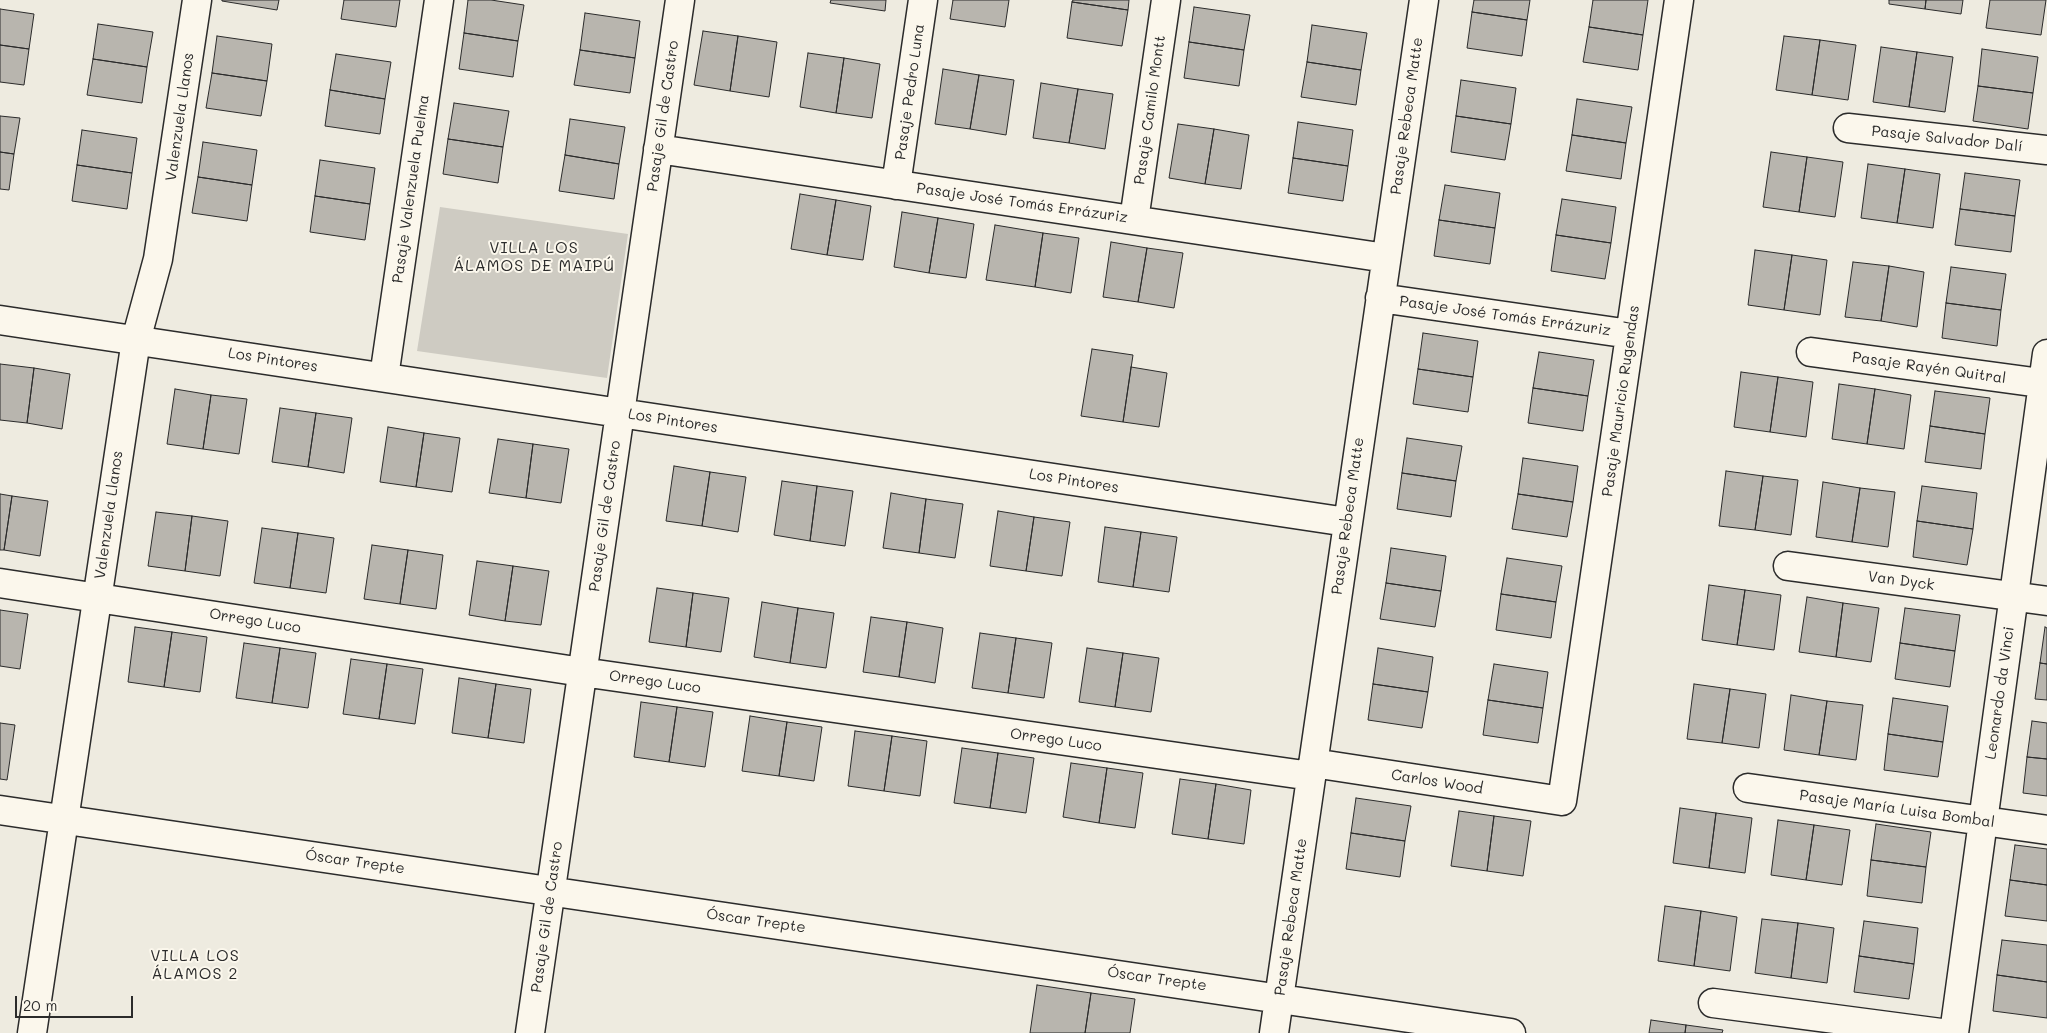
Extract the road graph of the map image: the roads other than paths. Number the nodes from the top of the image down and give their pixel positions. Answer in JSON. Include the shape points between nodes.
{"nodes":[{"id":1,"x":197,"y":0,"type":"edge"},
{"id":2,"x":439,"y":0,"type":"edge"},
{"id":3,"x":680,"y":0,"type":"edge"},
{"id":4,"x":923,"y":0,"type":"edge"},
{"id":5,"x":1166,"y":0,"type":"edge"},
{"id":6,"x":1424,"y":0,"type":"edge"},
{"id":7,"x":1679,"y":0,"type":"edge"},
{"id":8,"x":1848,"y":128,"type":"dead end"},
{"id":9,"x":658,"y":149,"type":"junction"},
{"id":10,"x":2047,"y":150,"type":"edge"},
{"id":11,"x":896,"y":184,"type":"junction"},
{"id":12,"x":1134,"y":220,"type":"junction"},
{"id":13,"x":1386,"y":258,"type":"junction"},
{"id":14,"x":1380,"y":298,"type":"junction"},
{"id":15,"x":0,"y":320,"type":"edge"},
{"id":16,"x":1630,"y":334,"type":"junction"},
{"id":17,"x":136,"y":340,"type":"junction"},
{"id":18,"x":1810,"y":352,"type":"dead end"},
{"id":19,"x":2047,"y":354,"type":"edge"},
{"id":20,"x":384,"y":377,"type":"junction"},
{"id":21,"x":2045,"y":384,"type":"edge"},
{"id":22,"x":620,"y":413,"type":"junction"},
{"id":23,"x":1347,"y":522,"type":"junction"},
{"id":24,"x":1788,"y":566,"type":"dead end"},
{"id":25,"x":0,"y":583,"type":"edge"},
{"id":26,"x":2014,"y":596,"type":"junction"},
{"id":27,"x":97,"y":597,"type":"junction"},
{"id":28,"x":2047,"y":601,"type":"edge"},
{"id":29,"x":582,"y":672,"type":"junction"},
{"id":30,"x":1312,"y":770,"type":"junction"},
{"id":31,"x":1748,"y":788,"type":"dead end"},
{"id":32,"x":1562,"y":801,"type":"joint"},
{"id":33,"x":0,"y":810,"type":"edge"},
{"id":34,"x":64,"y":820,"type":"junction"},
{"id":35,"x":1983,"y":821,"type":"junction"},
{"id":36,"x":2047,"y":830,"type":"edge"},
{"id":37,"x":551,"y":891,"type":"junction"},
{"id":38,"x":1279,"y":997,"type":"junction"},
{"id":39,"x":1713,"y":1003,"type":"dead end"},
{"id":40,"x":32,"y":1033,"type":"edge"},
{"id":41,"x":530,"y":1033,"type":"edge"},
{"id":42,"x":1274,"y":1033,"type":"edge"},
{"id":43,"x":1511,"y":1033,"type":"edge"},
{"id":44,"x":1941,"y":1033,"type":"edge"},
{"id":45,"x":1954,"y":1033,"type":"edge"}],
"edges":[{"from":1,"to":17,"type":"street","name":"Valenzuela Llanos","via":[[158,259]]},
{"from":2,"to":20,"type":"street","name":"Pasaje Valenzuela Puelma"},
{"from":3,"to":9,"type":"street","name":"Pasaje Gil de Castro"},
{"from":4,"to":11,"type":"street","name":"Pasaje Pedro Luna"},
{"from":5,"to":12,"type":"street","name":"Pasaje Camilo Montt"},
{"from":6,"to":13,"type":"street","name":"Pasaje Rebeca Matte"},
{"from":7,"to":16,"type":"street","name":"Pasaje Mauricio Rugendas"},
{"from":8,"to":10,"type":"street","name":"Pasaje Salvador Dalí"},
{"from":9,"to":11,"type":"street","name":"Pasaje José Tomás Errázuriz"},
{"from":9,"to":22,"type":"street","name":"Pasaje Gil de Castro"},
{"from":11,"to":12,"type":"street","name":"Pasaje José Tomás Errázuriz"},
{"from":12,"to":13,"type":"street","name":"Pasaje José Tomás Errázuriz"},
{"from":13,"to":14,"type":"street","name":"Pasaje Rebeca Matte"},
{"from":14,"to":16,"type":"street","name":"Pasaje José Tomás Errázuriz"},
{"from":14,"to":23,"type":"street","name":"Pasaje Rebeca Matte"},
{"from":15,"to":17,"type":"street","name":"Los Pintores"},
{"from":16,"to":32,"type":"street","name":"Pasaje Mauricio Rugendas"},
{"from":17,"to":20,"type":"street","name":"Los Pintores"},
{"from":17,"to":27,"type":"street","name":"Valenzuela Llanos"},
{"from":18,"to":21,"type":"street","name":"Pasaje Rayén Quitral"},
{"from":19,"to":21,"type":"street","name":"Leonardo da Vinci"},
{"from":20,"to":22,"type":"street","name":"Los Pintores"},
{"from":21,"to":26,"type":"street","name":"Leonardo da Vinci"},
{"from":22,"to":23,"type":"street","name":"Los Pintores"},
{"from":22,"to":29,"type":"street","name":"Pasaje Gil de Castro"},
{"from":23,"to":30,"type":"street","name":"Pasaje Rebeca Matte"},
{"from":24,"to":26,"type":"street","name":"Van Dyck"},
{"from":25,"to":27,"type":"street","name":"Orrego Luco"},
{"from":26,"to":28,"type":"street","name":"Van Dyck"},
{"from":26,"to":35,"type":"street","name":"Leonardo da Vinci"},
{"from":27,"to":29,"type":"street","name":"Orrego Luco"},
{"from":27,"to":34,"type":"street","name":"Valenzuela Llanos"},
{"from":29,"to":30,"type":"street","name":"Orrego Luco"},
{"from":29,"to":37,"type":"street","name":"Pasaje Gil de Castro"},
{"from":30,"to":32,"type":"street","name":"Carlos Wood"},
{"from":30,"to":38,"type":"street","name":"Pasaje Rebeca Matte"},
{"from":31,"to":35,"type":"street","name":"Pasaje María Luisa Bombal"},
{"from":33,"to":34,"type":"street","name":"Óscar Trepte"},
{"from":34,"to":37,"type":"street","name":"Óscar Trepte"},
{"from":34,"to":40,"type":"street","name":"Valenzuela Llanos"},
{"from":35,"to":36,"type":"street","name":"Pasaje María Luisa Bombal"},
{"from":35,"to":45,"type":"street","name":"Leonardo da Vinci"},
{"from":37,"to":38,"type":"street","name":"Óscar Trepte"},
{"from":37,"to":41,"type":"street","name":"Pasaje Gil de Castro"},
{"from":38,"to":42,"type":"street","name":"Pasaje Rebeca Matte"},
{"from":38,"to":43,"type":"street","name":"Óscar Trepte"},
{"from":39,"to":44,"type":"street"}]}
